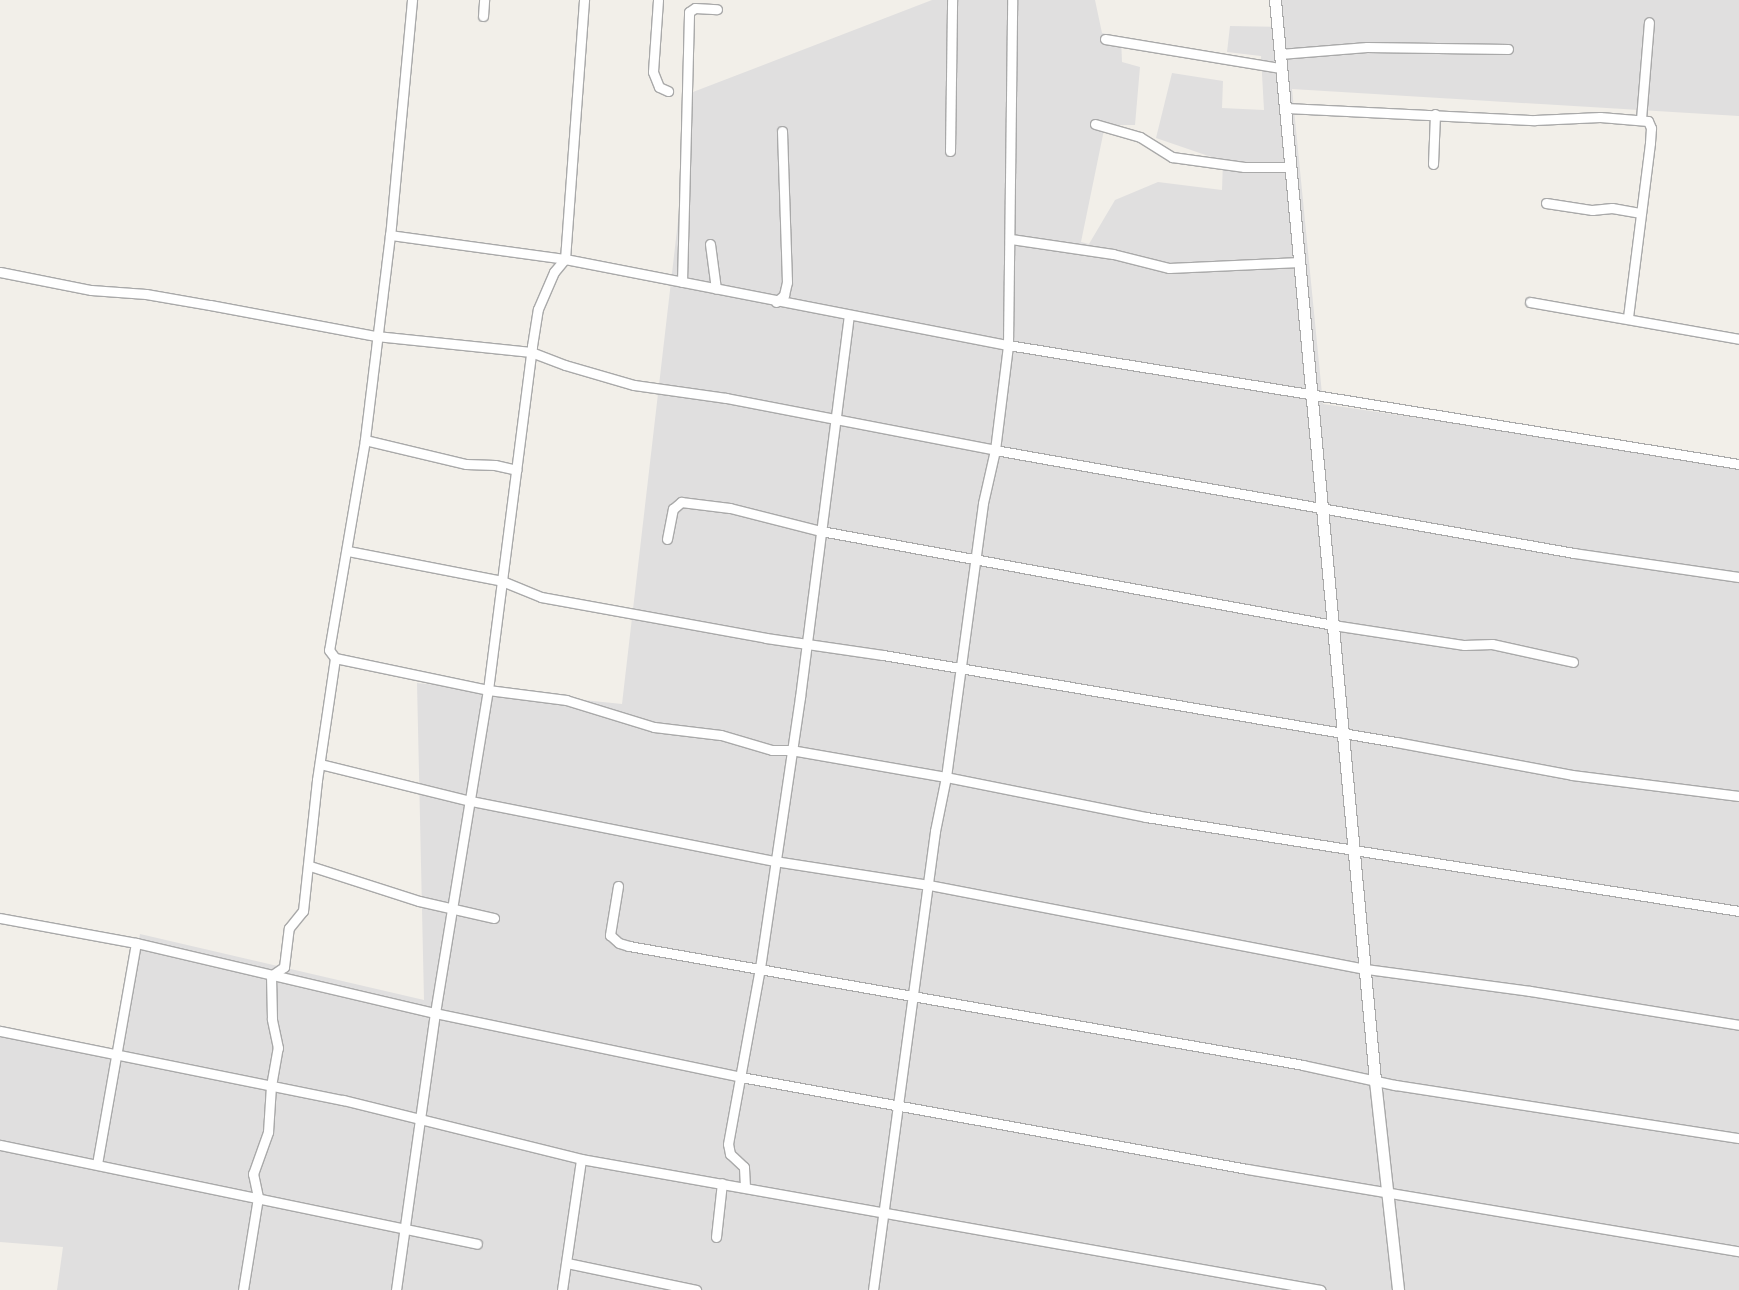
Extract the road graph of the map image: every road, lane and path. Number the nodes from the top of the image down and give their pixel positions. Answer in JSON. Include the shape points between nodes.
{"nodes":[{"id":1,"x":412,"y":0,"type":"edge"},
{"id":2,"x":484,"y":0,"type":"edge"},
{"id":3,"x":584,"y":0,"type":"edge"},
{"id":4,"x":658,"y":0,"type":"edge"},
{"id":5,"x":952,"y":0,"type":"edge"},
{"id":6,"x":1012,"y":0,"type":"edge"},
{"id":7,"x":1275,"y":0,"type":"edge"},
{"id":8,"x":717,"y":9,"type":"dead end"},
{"id":9,"x":483,"y":16,"type":"dead end"},
{"id":10,"x":1649,"y":22,"type":"dead end"},
{"id":11,"x":1105,"y":39,"type":"dead end"},
{"id":12,"x":1508,"y":49,"type":"dead end"},
{"id":13,"x":1280,"y":54,"type":"junction"},
{"id":14,"x":1281,"y":68,"type":"junction"},
{"id":15,"x":668,"y":91,"type":"dead end"},
{"id":16,"x":1286,"y":108,"type":"junction"},
{"id":17,"x":1435,"y":114,"type":"junction"},
{"id":18,"x":1641,"y":118,"type":"junction"},
{"id":19,"x":1095,"y":124,"type":"dead end"},
{"id":20,"x":782,"y":131,"type":"dead end"},
{"id":21,"x":950,"y":151,"type":"dead end"},
{"id":22,"x":1433,"y":164,"type":"dead end"},
{"id":23,"x":1291,"y":167,"type":"junction"},
{"id":24,"x":1546,"y":203,"type":"dead end"},
{"id":25,"x":1640,"y":213,"type":"junction"},
{"id":26,"x":390,"y":235,"type":"junction"},
{"id":27,"x":1011,"y":239,"type":"junction"},
{"id":28,"x":710,"y":244,"type":"dead end"},
{"id":29,"x":565,"y":259,"type":"junction"},
{"id":30,"x":1300,"y":262,"type":"junction"},
{"id":31,"x":0,"y":272,"type":"edge"},
{"id":32,"x":682,"y":282,"type":"junction"},
{"id":33,"x":716,"y":289,"type":"junction"},
{"id":34,"x":776,"y":302,"type":"junction"},
{"id":35,"x":1530,"y":302,"type":"dead end"},
{"id":36,"x":849,"y":315,"type":"junction"},
{"id":37,"x":1628,"y":318,"type":"junction"},
{"id":38,"x":376,"y":336,"type":"junction"},
{"id":39,"x":1739,"y":339,"type":"edge"},
{"id":40,"x":1008,"y":345,"type":"junction"},
{"id":41,"x":532,"y":352,"type":"junction"},
{"id":42,"x":1312,"y":394,"type":"junction"},
{"id":43,"x":836,"y":419,"type":"junction"},
{"id":44,"x":365,"y":440,"type":"junction"},
{"id":45,"x":995,"y":450,"type":"junction"},
{"id":46,"x":1739,"y":464,"type":"edge"},
{"id":47,"x":516,"y":470,"type":"junction"},
{"id":48,"x":1323,"y":506,"type":"junction"},
{"id":49,"x":821,"y":531,"type":"junction"},
{"id":50,"x":667,"y":539,"type":"dead end"},
{"id":51,"x":348,"y":551,"type":"junction"},
{"id":52,"x":977,"y":559,"type":"junction"},
{"id":53,"x":1739,"y":577,"type":"edge"},
{"id":54,"x":502,"y":581,"type":"junction"},
{"id":55,"x":1333,"y":625,"type":"junction"},
{"id":56,"x":805,"y":644,"type":"junction"},
{"id":57,"x":335,"y":658,"type":"junction"},
{"id":58,"x":1573,"y":662,"type":"dead end"},
{"id":59,"x":961,"y":671,"type":"junction"},
{"id":60,"x":488,"y":690,"type":"junction"},
{"id":61,"x":1343,"y":734,"type":"junction"},
{"id":62,"x":791,"y":750,"type":"junction"},
{"id":63,"x":320,"y":764,"type":"junction"},
{"id":64,"x":946,"y":777,"type":"junction"},
{"id":65,"x":1739,"y":796,"type":"edge"},
{"id":66,"x":471,"y":801,"type":"junction"},
{"id":67,"x":1355,"y":849,"type":"junction"},
{"id":68,"x":774,"y":861,"type":"junction"},
{"id":69,"x":310,"y":866,"type":"junction"},
{"id":70,"x":928,"y":885,"type":"junction"},
{"id":71,"x":618,"y":886,"type":"dead end"},
{"id":72,"x":453,"y":909,"type":"junction"},
{"id":73,"x":1739,"y":911,"type":"edge"},
{"id":74,"x":0,"y":918,"type":"edge"},
{"id":75,"x":494,"y":918,"type":"dead end"},
{"id":76,"x":136,"y":943,"type":"junction"},
{"id":77,"x":760,"y":968,"type":"junction"},
{"id":78,"x":1366,"y":969,"type":"junction"},
{"id":79,"x":271,"y":976,"type":"junction"},
{"id":80,"x":913,"y":996,"type":"junction"},
{"id":81,"x":436,"y":1013,"type":"junction"},
{"id":82,"x":1739,"y":1025,"type":"edge"},
{"id":83,"x":0,"y":1032,"type":"edge"},
{"id":84,"x":116,"y":1055,"type":"junction"},
{"id":85,"x":741,"y":1077,"type":"junction"},
{"id":86,"x":1375,"y":1081,"type":"junction"},
{"id":87,"x":271,"y":1086,"type":"junction"},
{"id":88,"x":898,"y":1105,"type":"junction"},
{"id":89,"x":420,"y":1119,"type":"junction"},
{"id":90,"x":1739,"y":1138,"type":"edge"},
{"id":91,"x":0,"y":1145,"type":"edge"},
{"id":92,"x":581,"y":1159,"type":"junction"},
{"id":93,"x":97,"y":1164,"type":"junction"},
{"id":94,"x":722,"y":1183,"type":"junction"},
{"id":95,"x":745,"y":1187,"type":"junction"},
{"id":96,"x":1388,"y":1193,"type":"junction"},
{"id":97,"x":258,"y":1197,"type":"junction"},
{"id":98,"x":883,"y":1214,"type":"junction"},
{"id":99,"x":406,"y":1228,"type":"junction"},
{"id":100,"x":716,"y":1237,"type":"dead end"},
{"id":101,"x":477,"y":1244,"type":"dead end"},
{"id":102,"x":1739,"y":1251,"type":"edge"},
{"id":103,"x":567,"y":1263,"type":"junction"},
{"id":104,"x":243,"y":1290,"type":"edge"},
{"id":105,"x":396,"y":1290,"type":"edge"},
{"id":106,"x":562,"y":1290,"type":"edge"},
{"id":107,"x":696,"y":1290,"type":"edge"},
{"id":108,"x":873,"y":1290,"type":"edge"},
{"id":109,"x":1320,"y":1290,"type":"edge"},
{"id":110,"x":1398,"y":1290,"type":"edge"}],
"edges":[{"from":1,"to":26,"type":"street"},
{"from":2,"to":9,"type":"street"},
{"from":3,"to":29,"type":"street"},
{"from":4,"to":15,"type":"street","via":[[653,72],[659,87]]},
{"from":5,"to":21,"type":"street"},
{"from":6,"to":27,"type":"street"},
{"from":7,"to":13,"type":"street"},
{"from":8,"to":32,"type":"street","via":[[695,8],[690,12]]},
{"from":10,"to":18,"type":"street"},
{"from":11,"to":14,"type":"street"},
{"from":12,"to":13,"type":"street","via":[[1367,47]]},
{"from":13,"to":14,"type":"street"},
{"from":14,"to":16,"type":"street"},
{"from":16,"to":17,"type":"street"},
{"from":16,"to":23,"type":"street"},
{"from":17,"to":18,"type":"street","via":[[1535,120],[1600,116]]},
{"from":17,"to":22,"type":"street"},
{"from":18,"to":25,"type":"street","via":[[1648,121],[1651,128]]},
{"from":19,"to":23,"type":"street","via":[[1140,137],[1172,157],[1244,167]]},
{"from":20,"to":34,"type":"street","via":[[787,282],[784,295]]},
{"from":23,"to":30,"type":"street"},
{"from":24,"to":25,"type":"street"},
{"from":25,"to":37,"type":"street"},
{"from":26,"to":29,"type":"street"},
{"from":26,"to":38,"type":"street"},
{"from":27,"to":30,"type":"street","via":[[1113,254],[1169,268]]},
{"from":27,"to":40,"type":"street"},
{"from":28,"to":33,"type":"street"},
{"from":29,"to":32,"type":"street"},
{"from":29,"to":41,"type":"street","via":[[554,272],[538,309]]},
{"from":30,"to":42,"type":"street"},
{"from":31,"to":38,"type":"street","via":[[91,290],[146,294]]},
{"from":32,"to":33,"type":"street"},
{"from":33,"to":34,"type":"street"},
{"from":34,"to":36,"type":"street"},
{"from":35,"to":37,"type":"street"},
{"from":36,"to":40,"type":"street"},
{"from":36,"to":43,"type":"street"},
{"from":37,"to":39,"type":"street"},
{"from":38,"to":41,"type":"street"},
{"from":38,"to":44,"type":"street"},
{"from":40,"to":42,"type":"street"},
{"from":40,"to":45,"type":"street"},
{"from":41,"to":43,"type":"street","via":[[566,366],[634,384]]},
{"from":41,"to":47,"type":"street"},
{"from":42,"to":46,"type":"street"},
{"from":42,"to":48,"type":"street"},
{"from":43,"to":45,"type":"street"},
{"from":43,"to":49,"type":"street"},
{"from":44,"to":47,"type":"street","via":[[466,464]]},
{"from":44,"to":51,"type":"street"},
{"from":45,"to":48,"type":"street"},
{"from":45,"to":52,"type":"street","via":[[983,503]]},
{"from":47,"to":54,"type":"street"},
{"from":48,"to":53,"type":"street","via":[[1574,553]]},
{"from":48,"to":55,"type":"street"},
{"from":49,"to":50,"type":"street","via":[[730,508],[682,502],[673,509]]},
{"from":49,"to":52,"type":"street"},
{"from":49,"to":56,"type":"street"},
{"from":51,"to":54,"type":"street"},
{"from":51,"to":57,"type":"street","via":[[329,650]]},
{"from":52,"to":55,"type":"street"},
{"from":52,"to":59,"type":"street"},
{"from":54,"to":56,"type":"street","via":[[540,597]]},
{"from":54,"to":60,"type":"street"},
{"from":55,"to":58,"type":"street","via":[[1464,645],[1492,644]]},
{"from":55,"to":61,"type":"street"},
{"from":56,"to":59,"type":"street"},
{"from":56,"to":62,"type":"street"},
{"from":57,"to":60,"type":"street"},
{"from":57,"to":63,"type":"street"},
{"from":59,"to":61,"type":"street"},
{"from":59,"to":64,"type":"street"},
{"from":60,"to":62,"type":"street","via":[[566,700],[654,727],[721,734],[772,750]]},
{"from":60,"to":66,"type":"street"},
{"from":61,"to":65,"type":"street","via":[[1572,775]]},
{"from":61,"to":67,"type":"street"},
{"from":62,"to":64,"type":"street"},
{"from":62,"to":68,"type":"street"},
{"from":63,"to":66,"type":"street"},
{"from":63,"to":69,"type":"street"},
{"from":64,"to":67,"type":"street","via":[[1146,817]]},
{"from":64,"to":70,"type":"street"},
{"from":66,"to":68,"type":"street"},
{"from":66,"to":72,"type":"street"},
{"from":67,"to":73,"type":"street","via":[[1527,880]]},
{"from":67,"to":78,"type":"street"},
{"from":68,"to":70,"type":"street"},
{"from":68,"to":77,"type":"street"},
{"from":69,"to":72,"type":"street"},
{"from":69,"to":79,"type":"street","via":[[303,911],[289,928],[286,963]]},
{"from":70,"to":78,"type":"street"},
{"from":70,"to":80,"type":"street"},
{"from":71,"to":77,"type":"street","via":[[610,936],[619,943]]},
{"from":72,"to":75,"type":"street"},
{"from":72,"to":81,"type":"street"},
{"from":74,"to":76,"type":"street"},
{"from":76,"to":79,"type":"street"},
{"from":76,"to":84,"type":"street"},
{"from":77,"to":80,"type":"street"},
{"from":77,"to":85,"type":"street"},
{"from":78,"to":82,"type":"street","via":[[1530,991]]},
{"from":78,"to":86,"type":"street"},
{"from":79,"to":81,"type":"street"},
{"from":79,"to":87,"type":"street","via":[[272,1020],[278,1048]]},
{"from":80,"to":86,"type":"street"},
{"from":80,"to":88,"type":"street"},
{"from":81,"to":85,"type":"street"},
{"from":81,"to":89,"type":"street"},
{"from":83,"to":84,"type":"street"},
{"from":84,"to":87,"type":"street"},
{"from":84,"to":93,"type":"street"},
{"from":85,"to":88,"type":"street"},
{"from":85,"to":95,"type":"street","via":[[728,1144],[730,1154],[744,1167]]},
{"from":86,"to":90,"type":"street"},
{"from":86,"to":96,"type":"street"},
{"from":87,"to":89,"type":"street"},
{"from":87,"to":97,"type":"street","via":[[268,1132],[253,1174]]},
{"from":88,"to":96,"type":"street"},
{"from":88,"to":98,"type":"street"},
{"from":89,"to":92,"type":"street"},
{"from":89,"to":99,"type":"street"},
{"from":91,"to":93,"type":"street"},
{"from":92,"to":94,"type":"street"},
{"from":92,"to":103,"type":"street"},
{"from":93,"to":97,"type":"street"},
{"from":94,"to":95,"type":"street"},
{"from":94,"to":100,"type":"street"},
{"from":95,"to":98,"type":"street"},
{"from":96,"to":102,"type":"street"},
{"from":96,"to":110,"type":"street"},
{"from":97,"to":99,"type":"street"},
{"from":97,"to":104,"type":"street"},
{"from":98,"to":108,"type":"street"},
{"from":98,"to":109,"type":"street"},
{"from":99,"to":101,"type":"street"},
{"from":99,"to":105,"type":"street"},
{"from":103,"to":106,"type":"street"},
{"from":103,"to":107,"type":"street"}]}
